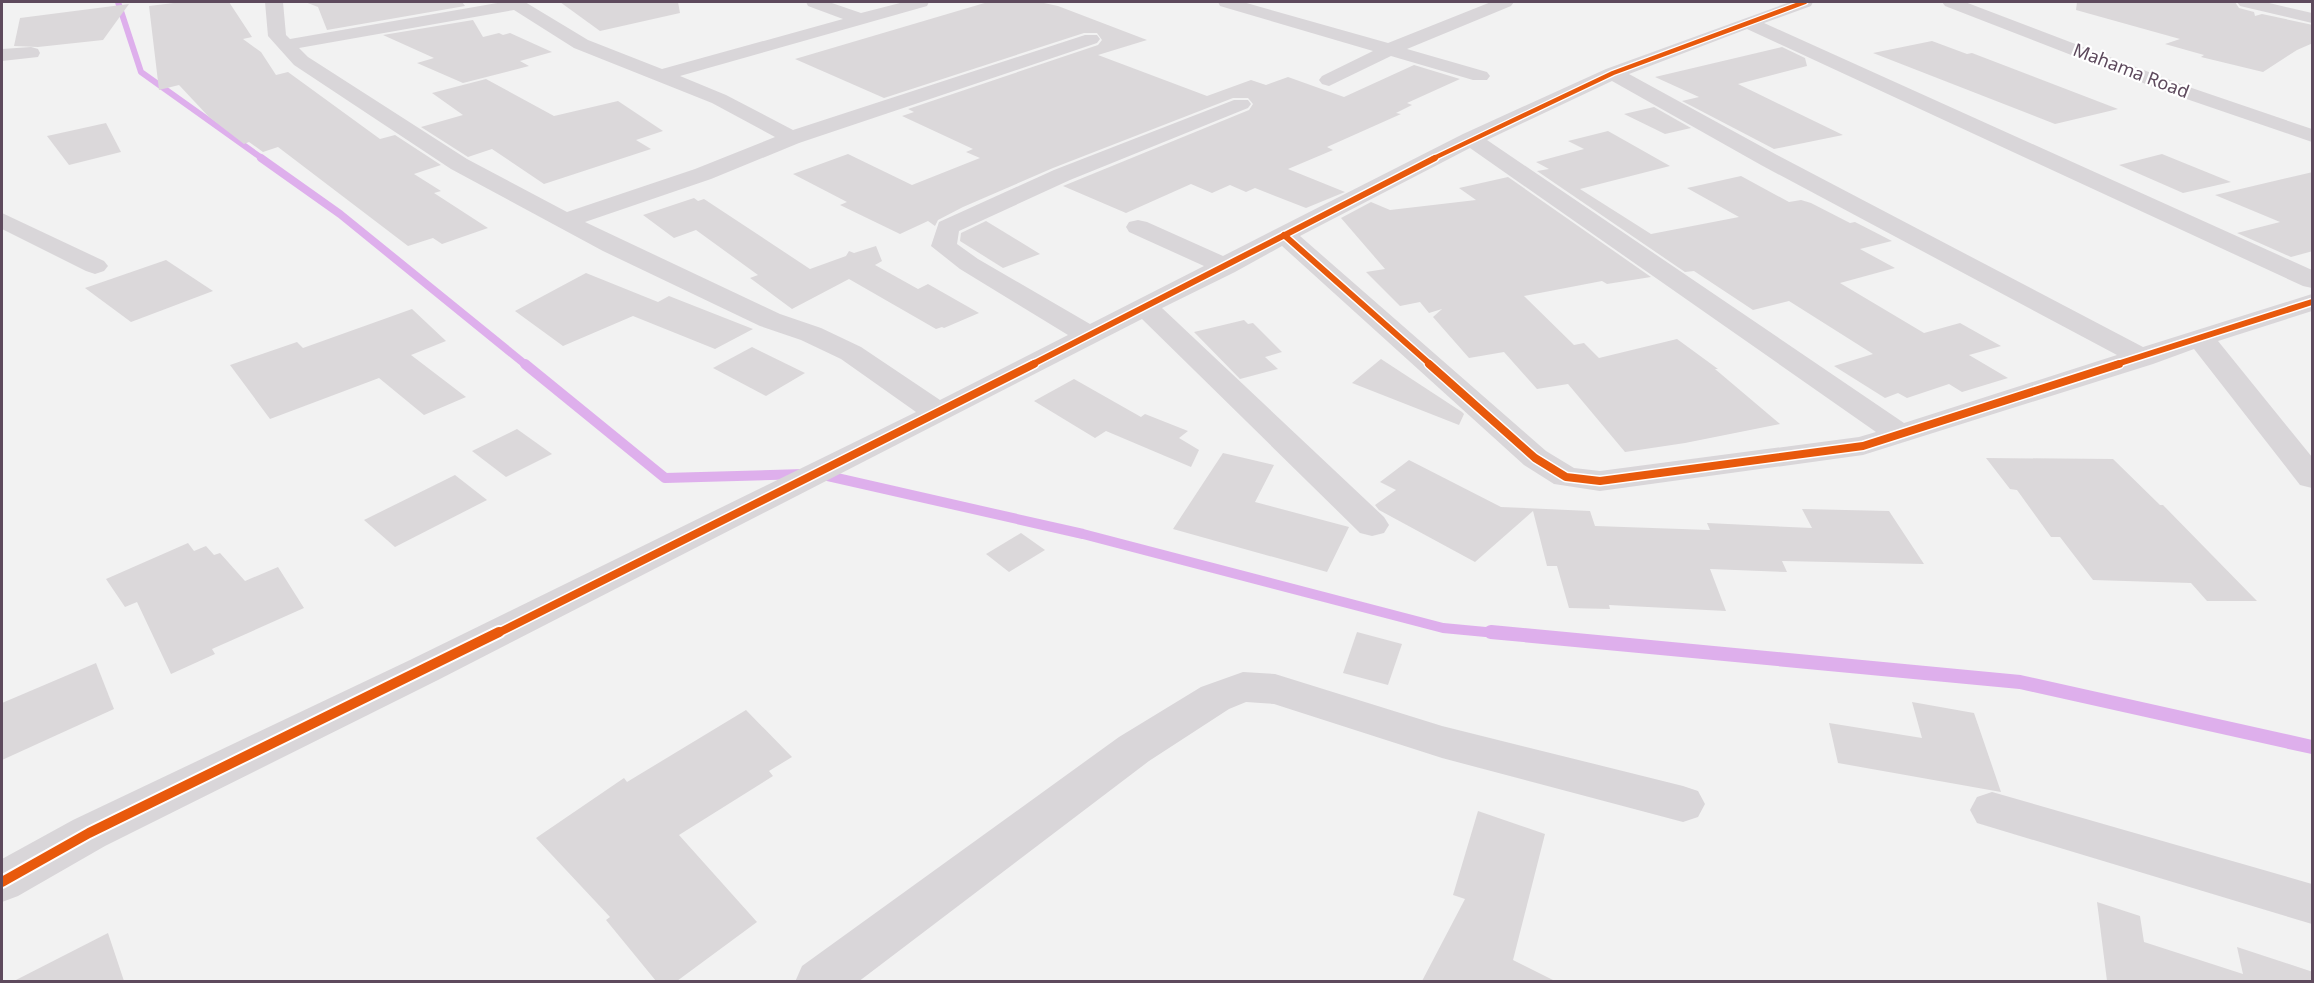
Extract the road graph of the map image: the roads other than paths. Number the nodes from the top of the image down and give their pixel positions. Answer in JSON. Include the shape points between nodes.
{"nodes":[{"id":1,"x":274,"y":2,"type":"edge"},
{"id":2,"x":814,"y":2,"type":"edge"},
{"id":3,"x":921,"y":2,"type":"edge"},
{"id":4,"x":1234,"y":2,"type":"edge"},
{"id":5,"x":1505,"y":2,"type":"edge"},
{"id":6,"x":1805,"y":2,"type":"edge"},
{"id":7,"x":1950,"y":2,"type":"edge"},
{"id":8,"x":1979,"y":2,"type":"edge"},
{"id":9,"x":2246,"y":2,"type":"edge"},
{"id":10,"x":516,"y":3,"type":"edge"},
{"id":11,"x":2313,"y":18,"type":"edge"},
{"id":12,"x":860,"y":19,"type":"junction"},
{"id":13,"x":1747,"y":23,"type":"junction"},
{"id":14,"x":1091,"y":39,"type":"dead end"},
{"id":15,"x":285,"y":45,"type":"junction"},
{"id":16,"x":1390,"y":49,"type":"junction"},
{"id":17,"x":32,"y":53,"type":"dead end"},
{"id":18,"x":2,"y":56,"type":"edge"},
{"id":19,"x":1612,"y":73,"type":"junction"},
{"id":20,"x":660,"y":76,"type":"junction"},
{"id":21,"x":1480,"y":76,"type":"dead end"},
{"id":22,"x":1329,"y":80,"type":"dead end"},
{"id":23,"x":1240,"y":104,"type":"dead end"},
{"id":24,"x":2313,"y":123,"type":"edge"},
{"id":25,"x":2313,"y":136,"type":"edge"},
{"id":26,"x":790,"y":138,"type":"junction"},
{"id":27,"x":1471,"y":139,"type":"junction"},
{"id":28,"x":2,"y":220,"type":"edge"},
{"id":29,"x":565,"y":220,"type":"junction"},
{"id":30,"x":1138,"y":227,"type":"dead end"},
{"id":31,"x":1284,"y":235,"type":"junction"},
{"id":32,"x":95,"y":266,"type":"dead end"},
{"id":33,"x":1226,"y":267,"type":"junction"},
{"id":34,"x":2313,"y":280,"type":"edge"},
{"id":35,"x":2313,"y":303,"type":"edge"},
{"id":36,"x":1145,"y":307,"type":"junction"},
{"id":37,"x":1090,"y":336,"type":"junction"},
{"id":38,"x":2201,"y":339,"type":"junction"},
{"id":39,"x":2143,"y":358,"type":"junction"},
{"id":40,"x":938,"y":413,"type":"junction"},
{"id":41,"x":1900,"y":434,"type":"junction"},
{"id":42,"x":2313,"y":478,"type":"edge"},
{"id":43,"x":1372,"y":525,"type":"dead end"},
{"id":44,"x":1683,"y":804,"type":"dead end"},
{"id":45,"x":1992,"y":810,"type":"dead end"},
{"id":46,"x":2,"y":882,"type":"edge"},
{"id":47,"x":2313,"y":904,"type":"edge"},
{"id":48,"x":819,"y":981,"type":"edge"}],
"edges":[{"from":1,"to":15,"type":"street","via":[[277,36]]},
{"from":2,"to":12,"type":"street"},
{"from":3,"to":12,"type":"street"},
{"from":4,"to":16,"type":"street"},
{"from":5,"to":16,"type":"street"},
{"from":6,"to":13,"type":"street"},
{"from":7,"to":25,"type":"street","name":"Mahama Road","via":[[2176,89]]},
{"from":8,"to":24,"type":"street","name":"Mahama Road","via":[[2201,86]]},
{"from":9,"to":11,"type":"street"},
{"from":10,"to":15,"type":"street"},
{"from":10,"to":20,"type":"street","via":[[581,44]]},
{"from":12,"to":20,"type":"street"},
{"from":13,"to":19,"type":"street"},
{"from":13,"to":34,"type":"street"},
{"from":14,"to":26,"type":"street"},
{"from":15,"to":29,"type":"street","via":[[301,61],[459,164]]},
{"from":16,"to":21,"type":"street"},
{"from":16,"to":22,"type":"street"},
{"from":17,"to":18,"type":"street"},
{"from":19,"to":27,"type":"street"},
{"from":19,"to":39,"type":"street"},
{"from":20,"to":26,"type":"street","via":[[718,99]]},
{"from":23,"to":37,"type":"street","via":[[1062,175],[948,227],[944,246]]},
{"from":26,"to":29,"type":"street","via":[[703,174]]},
{"from":27,"to":31,"type":"street"},
{"from":27,"to":41,"type":"street"},
{"from":28,"to":32,"type":"street"},
{"from":29,"to":40,"type":"street","via":[[770,320],[851,353]]},
{"from":30,"to":33,"type":"street"},
{"from":31,"to":33,"type":"street"},
{"from":31,"to":41,"type":"street","via":[[1535,458],[1566,477],[1600,481],[1863,446]]},
{"from":33,"to":36,"type":"street"},
{"from":35,"to":38,"type":"street"},
{"from":36,"to":37,"type":"street"},
{"from":36,"to":43,"type":"street"},
{"from":37,"to":40,"type":"street"},
{"from":38,"to":39,"type":"street"},
{"from":38,"to":42,"type":"street"},
{"from":39,"to":41,"type":"street"},
{"from":40,"to":46,"type":"street","via":[[88,833]]},
{"from":44,"to":48,"type":"street","via":[[1442,742],[1275,689],[1244,687],[1215,698],[1134,749]]},
{"from":45,"to":47,"type":"street"}]}
